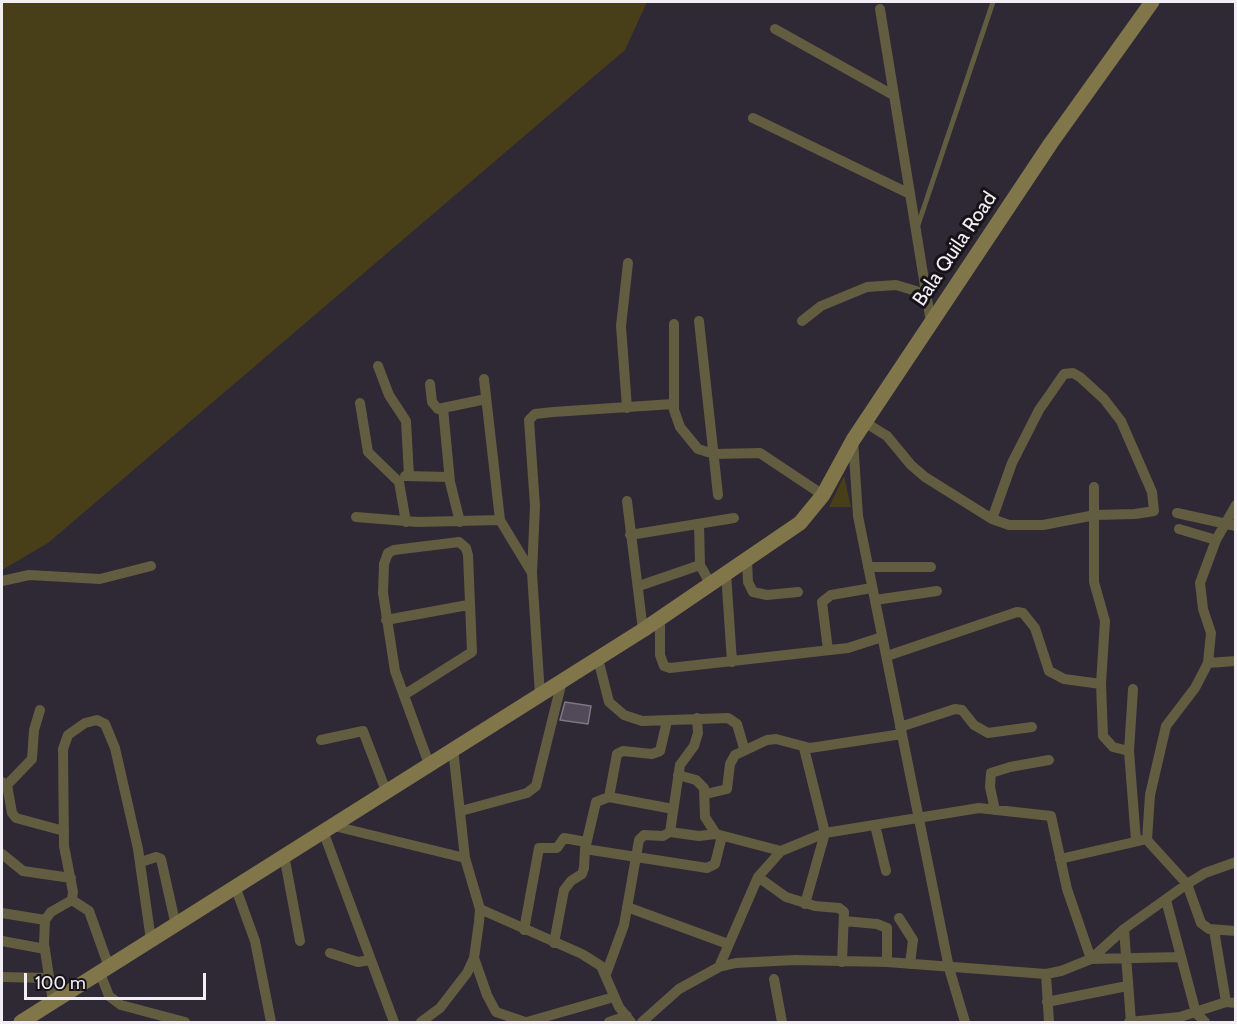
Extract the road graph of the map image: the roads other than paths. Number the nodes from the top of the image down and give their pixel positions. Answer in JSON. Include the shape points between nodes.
{"nodes":[{"id":1,"x":993,"y":2,"type":"edge"},
{"id":2,"x":1152,"y":2,"type":"edge"},
{"id":3,"x":880,"y":9,"type":"dead end"},
{"id":4,"x":775,"y":29,"type":"dead end"},
{"id":5,"x":893,"y":95,"type":"junction"},
{"id":6,"x":753,"y":118,"type":"dead end"},
{"id":7,"x":910,"y":194,"type":"junction"},
{"id":8,"x":916,"y":229,"type":"junction"},
{"id":9,"x":628,"y":263,"type":"dead end"},
{"id":10,"x":926,"y":294,"type":"junction"},
{"id":11,"x":699,"y":321,"type":"dead end"},
{"id":12,"x":802,"y":321,"type":"dead end"},
{"id":13,"x":930,"y":323,"type":"junction"},
{"id":14,"x":674,"y":324,"type":"dead end"},
{"id":15,"x":378,"y":366,"type":"dead end"},
{"id":16,"x":484,"y":378,"type":"dead end"},
{"id":17,"x":430,"y":384,"type":"dead end"},
{"id":18,"x":486,"y":399,"type":"junction"},
{"id":19,"x":360,"y":404,"type":"dead end"},
{"id":20,"x":673,"y":404,"type":"junction"},
{"id":21,"x":443,"y":408,"type":"junction"},
{"id":22,"x":627,"y":408,"type":"junction"},
{"id":23,"x":866,"y":423,"type":"junction"},
{"id":24,"x":853,"y":440,"type":"junction"},
{"id":25,"x":714,"y":454,"type":"junction"},
{"id":26,"x":396,"y":476,"type":"junction"},
{"id":27,"x":410,"y":476,"type":"junction"},
{"id":28,"x":449,"y":477,"type":"junction"},
{"id":29,"x":1094,"y":487,"type":"dead end"},
{"id":30,"x":718,"y":495,"type":"dead end"},
{"id":31,"x":823,"y":495,"type":"junction"},
{"id":32,"x":627,"y":501,"type":"dead end"},
{"id":33,"x":1236,"y":505,"type":"edge"},
{"id":34,"x":1177,"y":513,"type":"dead end"},
{"id":35,"x":1095,"y":515,"type":"junction"},
{"id":36,"x":356,"y":517,"type":"dead end"},
{"id":37,"x":734,"y":518,"type":"dead end"},
{"id":38,"x":992,"y":519,"type":"junction"},
{"id":39,"x":500,"y":520,"type":"junction"},
{"id":40,"x":406,"y":522,"type":"junction"},
{"id":41,"x":460,"y":522,"type":"junction"},
{"id":42,"x":699,"y":524,"type":"junction"},
{"id":43,"x":1224,"y":524,"type":"junction"},
{"id":44,"x":1236,"y":526,"type":"edge"},
{"id":45,"x":1179,"y":529,"type":"dead end"},
{"id":46,"x":630,"y":535,"type":"junction"},
{"id":47,"x":1216,"y":540,"type":"junction"},
{"id":48,"x":747,"y":560,"type":"junction"},
{"id":49,"x":700,"y":565,"type":"junction"},
{"id":50,"x":151,"y":566,"type":"dead end"},
{"id":51,"x":868,"y":567,"type":"junction"},
{"id":52,"x":932,"y":567,"type":"dead end"},
{"id":53,"x":532,"y":573,"type":"junction"},
{"id":54,"x":726,"y":573,"type":"junction"},
{"id":55,"x":2,"y":581,"type":"edge"},
{"id":56,"x":711,"y":583,"type":"junction"},
{"id":57,"x":639,"y":586,"type":"junction"},
{"id":58,"x":872,"y":588,"type":"junction"},
{"id":59,"x":937,"y":591,"type":"dead end"},
{"id":60,"x":798,"y":592,"type":"dead end"},
{"id":61,"x":875,"y":600,"type":"junction"},
{"id":62,"x":468,"y":605,"type":"junction"},
{"id":63,"x":660,"y":619,"type":"junction"},
{"id":64,"x":386,"y":620,"type":"junction"},
{"id":65,"x":643,"y":630,"type":"junction"},
{"id":66,"x":882,"y":637,"type":"junction"},
{"id":67,"x":828,"y":650,"type":"junction"},
{"id":68,"x":887,"y":656,"type":"junction"},
{"id":69,"x":598,"y":659,"type":"junction"},
{"id":70,"x":1236,"y":661,"type":"edge"},
{"id":71,"x":732,"y":662,"type":"junction"},
{"id":72,"x":1208,"y":663,"type":"junction"},
{"id":73,"x":562,"y":681,"type":"junction"},
{"id":74,"x":1101,"y":684,"type":"junction"},
{"id":75,"x":1133,"y":689,"type":"dead end"},
{"id":76,"x":540,"y":695,"type":"junction"},
{"id":77,"x":404,"y":696,"type":"junction"},
{"id":78,"x":40,"y":710,"type":"dead end"},
{"id":79,"x":697,"y":718,"type":"junction"},
{"id":80,"x":667,"y":721,"type":"junction"},
{"id":81,"x":1032,"y":727,"type":"dead end"},
{"id":82,"x":901,"y":730,"type":"junction"},
{"id":83,"x":321,"y":740,"type":"dead end"},
{"id":84,"x":744,"y":748,"type":"junction"},
{"id":85,"x":804,"y":748,"type":"junction"},
{"id":86,"x":453,"y":749,"type":"junction"},
{"id":87,"x":1129,"y":751,"type":"junction"},
{"id":88,"x":1049,"y":760,"type":"dead end"},
{"id":89,"x":429,"y":764,"type":"junction"},
{"id":90,"x":678,"y":774,"type":"junction"},
{"id":91,"x":4,"y":784,"type":"edge"},
{"id":92,"x":386,"y":791,"type":"junction"},
{"id":93,"x":706,"y":795,"type":"junction"},
{"id":94,"x":609,"y":797,"type":"junction"},
{"id":95,"x":673,"y":809,"type":"junction"},
{"id":96,"x":995,"y":810,"type":"junction"},
{"id":97,"x":461,"y":811,"type":"junction"},
{"id":98,"x":917,"y":816,"type":"junction"},
{"id":99,"x":16,"y":818,"type":"junction"},
{"id":100,"x":2,"y":820,"type":"edge"},
{"id":101,"x":875,"y":825,"type":"junction"},
{"id":102,"x":328,"y":828,"type":"junction"},
{"id":103,"x":64,"y":831,"type":"junction"},
{"id":104,"x":670,"y":832,"type":"junction"},
{"id":105,"x":825,"y":833,"type":"junction"},
{"id":106,"x":719,"y":835,"type":"junction"},
{"id":107,"x":1142,"y":840,"type":"junction"},
{"id":108,"x":586,"y":845,"type":"junction"},
{"id":109,"x":781,"y":851,"type":"junction"},
{"id":110,"x":2,"y":854,"type":"edge"},
{"id":111,"x":284,"y":855,"type":"junction"},
{"id":112,"x":636,"y":857,"type":"junction"},
{"id":113,"x":465,"y":858,"type":"junction"},
{"id":114,"x":1060,"y":859,"type":"junction"},
{"id":115,"x":141,"y":862,"type":"junction"},
{"id":116,"x":1236,"y":862,"type":"edge"},
{"id":117,"x":886,"y":871,"type":"dead end"},
{"id":118,"x":758,"y":877,"type":"junction"},
{"id":119,"x":71,"y":878,"type":"junction"},
{"id":120,"x":1187,"y":884,"type":"junction"},
{"id":121,"x":235,"y":886,"type":"junction"},
{"id":122,"x":72,"y":900,"type":"junction"},
{"id":123,"x":1166,"y":900,"type":"junction"},
{"id":124,"x":805,"y":904,"type":"junction"},
{"id":125,"x":627,"y":907,"type":"junction"},
{"id":126,"x":480,"y":909,"type":"junction"},
{"id":127,"x":2,"y":913,"type":"edge"},
{"id":128,"x":899,"y":918,"type":"dead end"},
{"id":129,"x":45,"y":920,"type":"junction"},
{"id":130,"x":844,"y":921,"type":"junction"},
{"id":131,"x":176,"y":926,"type":"junction"},
{"id":132,"x":1124,"y":929,"type":"junction"},
{"id":133,"x":524,"y":930,"type":"junction"},
{"id":134,"x":1214,"y":930,"type":"junction"},
{"id":135,"x":1236,"y":932,"type":"edge"},
{"id":136,"x":151,"y":940,"type":"junction"},
{"id":137,"x":2,"y":941,"type":"edge"},
{"id":138,"x":300,"y":941,"type":"dead end"},
{"id":139,"x":554,"y":943,"type":"junction"},
{"id":140,"x":728,"y":944,"type":"junction"},
{"id":141,"x":45,"y":949,"type":"junction"},
{"id":142,"x":330,"y":953,"type":"dead end"},
{"id":143,"x":1181,"y":957,"type":"junction"},
{"id":144,"x":474,"y":958,"type":"junction"},
{"id":145,"x":1091,"y":959,"type":"junction"},
{"id":146,"x":1126,"y":959,"type":"junction"},
{"id":147,"x":370,"y":960,"type":"junction"},
{"id":148,"x":842,"y":962,"type":"junction"},
{"id":149,"x":887,"y":963,"type":"junction"},
{"id":150,"x":910,"y":964,"type":"junction"},
{"id":151,"x":719,"y":967,"type":"junction"},
{"id":152,"x":949,"y":968,"type":"junction"},
{"id":153,"x":104,"y":970,"type":"junction"},
{"id":154,"x":606,"y":974,"type":"junction"},
{"id":155,"x":1046,"y":974,"type":"junction"},
{"id":156,"x":2,"y":977,"type":"edge"},
{"id":157,"x":48,"y":978,"type":"junction"},
{"id":158,"x":774,"y":979,"type":"dead end"},
{"id":159,"x":1127,"y":986,"type":"junction"},
{"id":160,"x":615,"y":998,"type":"junction"},
{"id":161,"x":53,"y":1002,"type":"junction"},
{"id":162,"x":1047,"y":1002,"type":"junction"},
{"id":163,"x":1231,"y":1002,"type":"edge"},
{"id":164,"x":1196,"y":1013,"type":"junction"},
{"id":165,"x":149,"y":1017,"type":"edge"},
{"id":166,"x":629,"y":1019,"type":"edge"},
{"id":167,"x":963,"y":1022,"type":"edge"},
{"id":168,"x":1131,"y":1022,"type":"edge"},
{"id":169,"x":21,"y":1023,"type":"edge"},
{"id":170,"x":185,"y":1023,"type":"edge"},
{"id":171,"x":271,"y":1023,"type":"edge"},
{"id":172,"x":394,"y":1023,"type":"edge"},
{"id":173,"x":421,"y":1023,"type":"edge"},
{"id":174,"x":526,"y":1023,"type":"edge"},
{"id":175,"x":609,"y":1023,"type":"edge"},
{"id":176,"x":642,"y":1023,"type":"edge"},
{"id":177,"x":782,"y":1023,"type":"edge"},
{"id":178,"x":1049,"y":1023,"type":"edge"},
{"id":179,"x":1204,"y":1023,"type":"edge"}],
"edges":[{"from":1,"to":8,"type":"lane"},
{"from":2,"to":13,"type":"street","name":"Bala Quila Road"},
{"from":3,"to":5,"type":"street"},
{"from":4,"to":5,"type":"street"},
{"from":5,"to":7,"type":"street"},
{"from":6,"to":7,"type":"street"},
{"from":7,"to":8,"type":"street"},
{"from":8,"to":10,"type":"street"},
{"from":9,"to":22,"type":"street","via":[[621,326]]},
{"from":10,"to":12,"type":"street","via":[[896,285],[867,287],[821,306]]},
{"from":10,"to":13,"type":"street"},
{"from":11,"to":25,"type":"street"},
{"from":13,"to":23,"type":"street","name":"Bala Quila Road"},
{"from":14,"to":20,"type":"street"},
{"from":15,"to":27,"type":"street","via":[[405,421]]},
{"from":16,"to":18,"type":"street"},
{"from":17,"to":21,"type":"street","via":[[434,408]]},
{"from":18,"to":21,"type":"street"},
{"from":18,"to":39,"type":"street"},
{"from":19,"to":26,"type":"street","via":[[368,452]]},
{"from":20,"to":22,"type":"street"},
{"from":20,"to":25,"type":"street","via":[[680,427],[698,449]]},
{"from":21,"to":28,"type":"street"},
{"from":22,"to":53,"type":"street","via":[[531,416],[528,425],[535,506]]},
{"from":23,"to":24,"type":"street","name":"Bala Quila Road"},
{"from":23,"to":38,"type":"street","via":[[887,436],[917,471]]},
{"from":24,"to":31,"type":"street","name":"Bala Quila Road"},
{"from":24,"to":51,"type":"street","via":[[858,516]]},
{"from":25,"to":30,"type":"street"},
{"from":25,"to":31,"type":"street","via":[[760,453]]},
{"from":26,"to":27,"type":"street"},
{"from":26,"to":40,"type":"street"},
{"from":27,"to":28,"type":"street"},
{"from":28,"to":41,"type":"street"},
{"from":29,"to":35,"type":"street"},
{"from":31,"to":48,"type":"street","name":"Bala Quila Road","via":[[800,522]]},
{"from":32,"to":46,"type":"street"},
{"from":33,"to":43,"type":"street"},
{"from":34,"to":43,"type":"street"},
{"from":35,"to":38,"type":"street","via":[[1030,526]]},
{"from":35,"to":38,"type":"street","via":[[1146,513],[1154,511],[1155,503],[1115,411],[1088,383],[1068,372],[1030,425]]},
{"from":35,"to":74,"type":"street","via":[[1094,582],[1105,621]]},
{"from":36,"to":40,"type":"street"},
{"from":37,"to":42,"type":"street"},
{"from":39,"to":41,"type":"street"},
{"from":39,"to":53,"type":"street"},
{"from":40,"to":41,"type":"street"},
{"from":42,"to":46,"type":"street"},
{"from":42,"to":49,"type":"street"},
{"from":43,"to":44,"type":"street"},
{"from":43,"to":47,"type":"street"},
{"from":45,"to":47,"type":"street"},
{"from":46,"to":57,"type":"street"},
{"from":47,"to":72,"type":"street","via":[[1200,583],[1211,633]]},
{"from":48,"to":54,"type":"street","name":"Bala Quila Road"},
{"from":48,"to":60,"type":"street","via":[[748,582],[753,592]]},
{"from":49,"to":56,"type":"street"},
{"from":49,"to":57,"type":"street"},
{"from":50,"to":55,"type":"street","via":[[100,579],[29,575]]},
{"from":51,"to":52,"type":"street"},
{"from":51,"to":58,"type":"street"},
{"from":53,"to":76,"type":"street"},
{"from":54,"to":56,"type":"street","name":"Bala Quila Road"},
{"from":54,"to":71,"type":"street"},
{"from":56,"to":63,"type":"street","name":"Bala Quila Road"},
{"from":57,"to":65,"type":"street"},
{"from":58,"to":61,"type":"street"},
{"from":58,"to":67,"type":"street","via":[[831,595],[822,602]]},
{"from":59,"to":61,"type":"street"},
{"from":61,"to":66,"type":"street"},
{"from":62,"to":64,"type":"street"},
{"from":62,"to":64,"type":"street","via":[[468,555],[463,544],[403,549],[385,557]]},
{"from":62,"to":77,"type":"street","via":[[472,652]]},
{"from":63,"to":65,"type":"street","name":"Bala Quila Road"},
{"from":63,"to":71,"type":"street","via":[[660,655],[664,666],[684,669]]},
{"from":64,"to":77,"type":"street"},
{"from":65,"to":69,"type":"street","name":"Bala Quila Road"},
{"from":66,"to":67,"type":"street"},
{"from":66,"to":68,"type":"street"},
{"from":67,"to":71,"type":"street"},
{"from":68,"to":74,"type":"street","via":[[1017,612],[1023,613],[1035,628],[1049,671],[1064,679]]},
{"from":68,"to":82,"type":"street"},
{"from":69,"to":73,"type":"street","name":"Bala Quila Road"},
{"from":69,"to":80,"type":"street","via":[[609,702],[615,708],[636,720]]},
{"from":70,"to":72,"type":"street"},
{"from":72,"to":107,"type":"street","via":[[1195,688],[1166,726]]},
{"from":73,"to":76,"type":"street","name":"Bala Quila Road"},
{"from":73,"to":97,"type":"street","via":[[536,786],[527,793]]},
{"from":74,"to":87,"type":"street","via":[[1103,736],[1113,747]]},
{"from":75,"to":87,"type":"street"},
{"from":76,"to":86,"type":"street","name":"Bala Quila Road"},
{"from":77,"to":89,"type":"street"},
{"from":78,"to":91,"type":"street","via":[[32,759]]},
{"from":79,"to":80,"type":"street"},
{"from":79,"to":84,"type":"street","via":[[733,720]]},
{"from":79,"to":90,"type":"street","via":[[696,738]]},
{"from":80,"to":94,"type":"street","via":[[660,751],[617,754]]},
{"from":81,"to":82,"type":"street","via":[[988,733],[974,725],[962,710],[955,709]]},
{"from":82,"to":85,"type":"street"},
{"from":82,"to":98,"type":"street"},
{"from":83,"to":92,"type":"street","via":[[363,731]]},
{"from":84,"to":85,"type":"street","via":[[772,740]]},
{"from":84,"to":93,"type":"street","via":[[731,759],[727,789]]},
{"from":85,"to":105,"type":"street"},
{"from":86,"to":89,"type":"street","name":"Bala Quila Road"},
{"from":86,"to":97,"type":"street"},
{"from":87,"to":107,"type":"street"},
{"from":88,"to":96,"type":"street","via":[[991,773]]},
{"from":89,"to":92,"type":"street","name":"Bala Quila Road"},
{"from":90,"to":93,"type":"street","via":[[696,780]]},
{"from":90,"to":95,"type":"street"},
{"from":91,"to":99,"type":"street"},
{"from":92,"to":102,"type":"street","name":"Bala Quila Road"},
{"from":93,"to":106,"type":"street","via":[[705,817]]},
{"from":94,"to":95,"type":"street"},
{"from":94,"to":108,"type":"street","via":[[596,802]]},
{"from":95,"to":104,"type":"street"},
{"from":96,"to":98,"type":"street","via":[[970,808]]},
{"from":96,"to":114,"type":"street","via":[[1051,816]]},
{"from":97,"to":113,"type":"street"},
{"from":98,"to":101,"type":"street"},
{"from":98,"to":152,"type":"street"},
{"from":99,"to":100,"type":"street"},
{"from":99,"to":103,"type":"street"},
{"from":101,"to":105,"type":"street"},
{"from":101,"to":117,"type":"street"},
{"from":102,"to":111,"type":"street","name":"Bala Quila Road"},
{"from":102,"to":113,"type":"street"},
{"from":102,"to":147,"type":"street"},
{"from":103,"to":115,"type":"street","via":[[64,741],[76,728],[97,720],[105,724],[115,748]]},
{"from":103,"to":119,"type":"street"},
{"from":104,"to":106,"type":"street"},
{"from":104,"to":112,"type":"street","via":[[640,837]]},
{"from":105,"to":109,"type":"street"},
{"from":105,"to":124,"type":"street"},
{"from":106,"to":109,"type":"street"},
{"from":106,"to":112,"type":"street","via":[[717,860],[711,867]]},
{"from":107,"to":114,"type":"street"},
{"from":107,"to":120,"type":"street"},
{"from":108,"to":112,"type":"street"},
{"from":108,"to":133,"type":"street","via":[[564,838],[557,848],[539,848]]},
{"from":108,"to":139,"type":"street","via":[[582,874],[564,890]]},
{"from":109,"to":118,"type":"street"},
{"from":110,"to":119,"type":"street","via":[[23,871]]},
{"from":111,"to":121,"type":"street","name":"Bala Quila Road"},
{"from":111,"to":138,"type":"street"},
{"from":112,"to":125,"type":"street"},
{"from":113,"to":126,"type":"street"},
{"from":114,"to":145,"type":"street"},
{"from":115,"to":131,"type":"street","via":[[160,859]]},
{"from":115,"to":136,"type":"street"},
{"from":116,"to":120,"type":"street"},
{"from":118,"to":124,"type":"street","via":[[778,893]]},
{"from":118,"to":140,"type":"street"},
{"from":119,"to":122,"type":"street"},
{"from":120,"to":123,"type":"street"},
{"from":120,"to":134,"type":"street","via":[[1201,923]]},
{"from":121,"to":131,"type":"street","name":"Bala Quila Road"},
{"from":121,"to":171,"type":"street","via":[[255,941]]},
{"from":122,"to":129,"type":"street"},
{"from":122,"to":153,"type":"street","via":[[89,911]]},
{"from":123,"to":132,"type":"street"},
{"from":123,"to":143,"type":"street"},
{"from":124,"to":130,"type":"street","via":[[839,908],[844,912]]},
{"from":125,"to":140,"type":"street"},
{"from":125,"to":154,"type":"street"},
{"from":126,"to":133,"type":"street"},
{"from":126,"to":144,"type":"street"},
{"from":127,"to":129,"type":"street"},
{"from":128,"to":150,"type":"street","via":[[913,940]]},
{"from":129,"to":141,"type":"street"},
{"from":130,"to":148,"type":"street"},
{"from":130,"to":149,"type":"street","via":[[887,928]]},
{"from":131,"to":136,"type":"street","name":"Bala Quila Road"},
{"from":132,"to":145,"type":"street"},
{"from":132,"to":146,"type":"street"},
{"from":133,"to":139,"type":"street"},
{"from":134,"to":135,"type":"street"},
{"from":134,"to":163,"type":"street"},
{"from":136,"to":153,"type":"street","name":"Bala Quila Road"},
{"from":137,"to":141,"type":"street"},
{"from":139,"to":154,"type":"street","via":[[592,960]]},
{"from":140,"to":151,"type":"street"},
{"from":141,"to":157,"type":"street"},
{"from":142,"to":147,"type":"street","via":[[358,962]]},
{"from":143,"to":146,"type":"street"},
{"from":143,"to":164,"type":"street"},
{"from":144,"to":173,"type":"street","via":[[451,995]]},
{"from":144,"to":174,"type":"street","via":[[496,1012]]},
{"from":145,"to":146,"type":"street"},
{"from":145,"to":155,"type":"street"},
{"from":146,"to":159,"type":"street"},
{"from":147,"to":172,"type":"street"},
{"from":148,"to":149,"type":"street"},
{"from":148,"to":151,"type":"street","via":[[772,961]]},
{"from":149,"to":150,"type":"street"},
{"from":150,"to":152,"type":"street"},
{"from":151,"to":176,"type":"street","via":[[670,995]]},
{"from":152,"to":155,"type":"street"},
{"from":152,"to":167,"type":"street"},
{"from":153,"to":161,"type":"street","name":"Bala Quila Road"},
{"from":153,"to":165,"type":"street","via":[[109,996]]},
{"from":154,"to":160,"type":"street"},
{"from":155,"to":162,"type":"street"},
{"from":156,"to":157,"type":"street"},
{"from":157,"to":161,"type":"street"},
{"from":158,"to":177,"type":"street"},
{"from":159,"to":162,"type":"street"},
{"from":159,"to":168,"type":"street"},
{"from":160,"to":166,"type":"street"},
{"from":160,"to":174,"type":"street"},
{"from":161,"to":169,"type":"street","name":"Bala Quila Road"},
{"from":162,"to":178,"type":"street"},
{"from":163,"to":164,"type":"street"},
{"from":164,"to":168,"type":"street"},
{"from":164,"to":179,"type":"street"},
{"from":165,"to":170,"type":"street"},
{"from":166,"to":175,"type":"street"}]}
